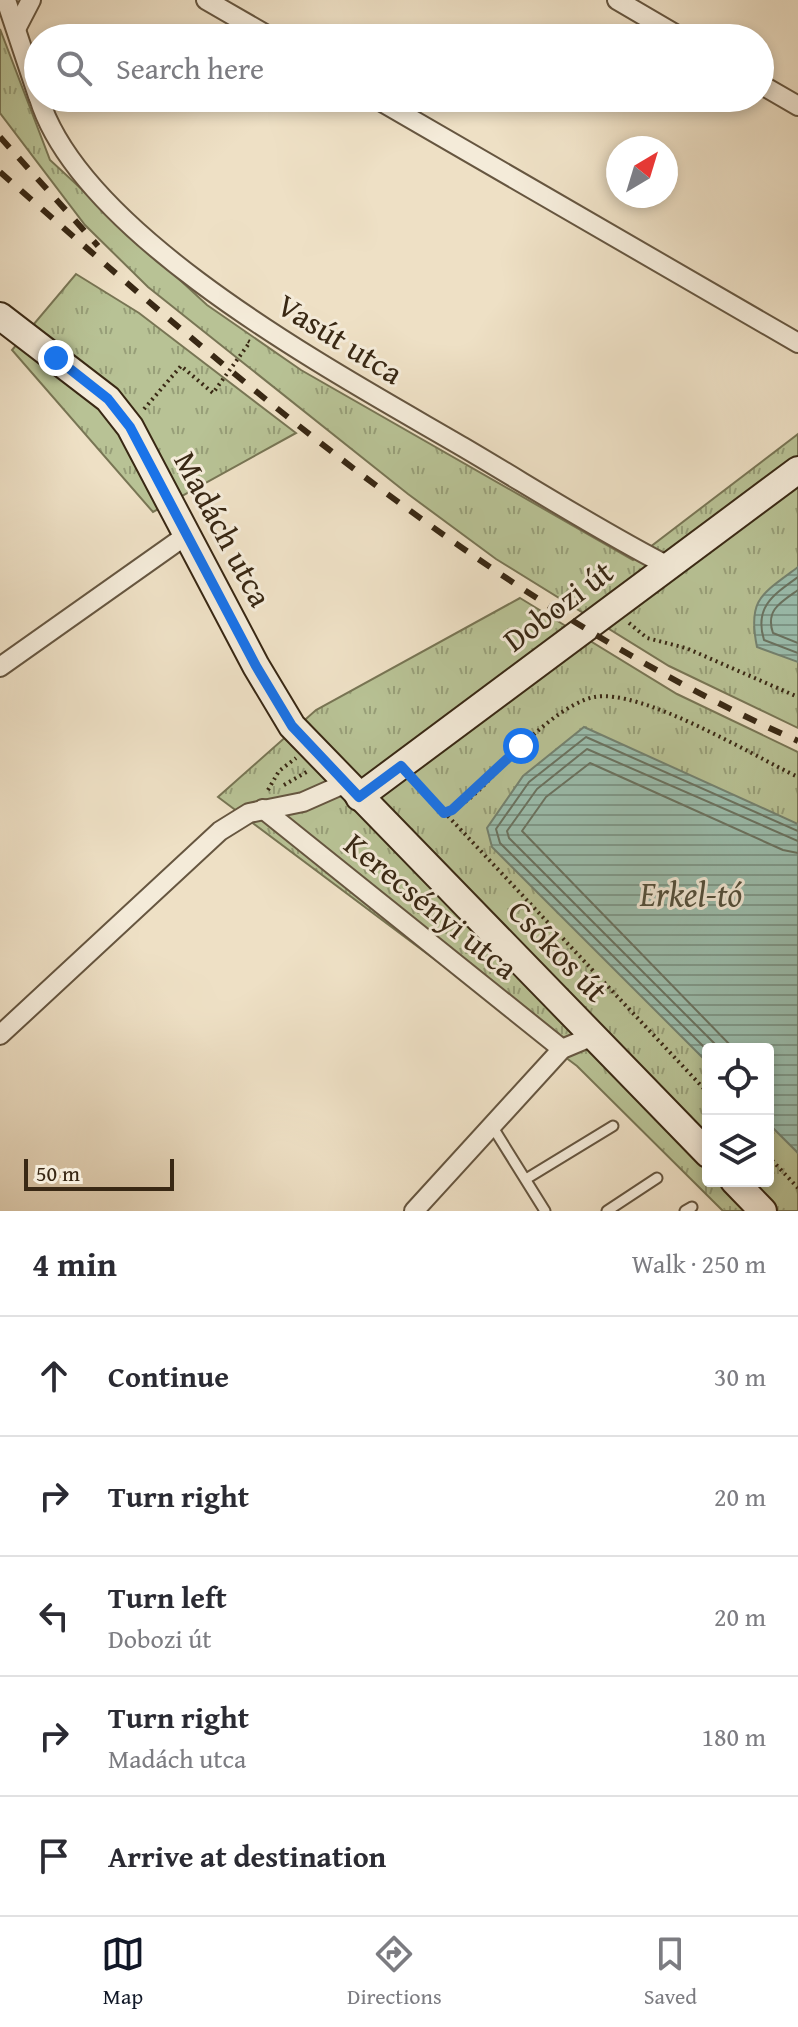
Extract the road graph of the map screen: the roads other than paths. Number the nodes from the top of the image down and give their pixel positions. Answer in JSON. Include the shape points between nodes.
{"nodes":[{"id":1,"x":6,"y":0,"type":"edge"},
{"id":2,"x":31,"y":0,"type":"edge"},
{"id":3,"x":206,"y":0,"type":"edge"},
{"id":4,"x":617,"y":0,"type":"edge"},
{"id":5,"x":248,"y":24,"type":"edge"},
{"id":6,"x":658,"y":24,"type":"edge"},
{"id":7,"x":17,"y":27,"type":"junction"},
{"id":8,"x":24,"y":50,"type":"edge"},
{"id":9,"x":774,"y":92,"type":"edge"},
{"id":10,"x":798,"y":106,"type":"edge"},
{"id":11,"x":45,"y":112,"type":"edge"},
{"id":12,"x":399,"y":112,"type":"edge"},
{"id":13,"x":0,"y":316,"type":"edge"},
{"id":14,"x":798,"y":343,"type":"edge"},
{"id":15,"x":798,"y":470,"type":"edge"},
{"id":16,"x":188,"y":534,"type":"junction"},
{"id":17,"x":668,"y":566,"type":"junction"},
{"id":18,"x":0,"y":667,"type":"edge"},
{"id":19,"x":353,"y":790,"type":"junction"},
{"id":20,"x":263,"y":804,"type":"junction"},
{"id":21,"x":0,"y":1035,"type":"edge"},
{"id":22,"x":593,"y":1036,"type":"junction"},
{"id":23,"x":562,"y":1049,"type":"junction"},
{"id":24,"x":492,"y":1126,"type":"junction"},
{"id":25,"x":613,"y":1126,"type":"dead end"},
{"id":26,"x":702,"y":1148,"type":"edge"},
{"id":27,"x":657,"y":1178,"type":"dead end"},
{"id":28,"x":526,"y":1179,"type":"junction"},
{"id":29,"x":740,"y":1187,"type":"edge"},
{"id":30,"x":414,"y":1211,"type":"edge"},
{"id":31,"x":545,"y":1211,"type":"edge"},
{"id":32,"x":607,"y":1211,"type":"edge"},
{"id":33,"x":763,"y":1211,"type":"edge"}],
"edges":[{"from":1,"to":7,"type":"street","name":"Vasút utca"},
{"from":2,"to":7,"type":"street"},
{"from":3,"to":5,"type":"street"},
{"from":4,"to":6,"type":"street"},
{"from":7,"to":8,"type":"street","name":"Vasút utca"},
{"from":9,"to":10,"type":"street"},
{"from":11,"to":17,"type":"street","name":"Vasút utca","via":[[89,184],[136,230],[243,313],[324,366]]},
{"from":12,"to":14,"type":"street"},
{"from":13,"to":16,"type":"main road","name":"Madách utca","via":[[108,399],[130,427]]},
{"from":15,"to":17,"type":"main road","name":"Dobozi út"},
{"from":16,"to":18,"type":"street"},
{"from":16,"to":19,"type":"main road","name":"Madách utca","via":[[292,726]]},
{"from":17,"to":19,"type":"main road","name":"Dobozi út","via":[[401,766]]},
{"from":19,"to":20,"type":"street","name":"Kerecsényi utca","via":[[303,802]]},
{"from":19,"to":22,"type":"main road","name":"Csókos út"},
{"from":20,"to":21,"type":"street","name":"Kerecsényi utca","via":[[220,831]]},
{"from":20,"to":23,"type":"street","name":"Kerecsényi utca"},
{"from":22,"to":23,"type":"street"},
{"from":22,"to":26,"type":"main road","name":"Csókos út"},
{"from":23,"to":24,"type":"street"},
{"from":24,"to":28,"type":"lane"},
{"from":24,"to":30,"type":"street"},
{"from":25,"to":28,"type":"lane"},
{"from":27,"to":32,"type":"lane"},
{"from":28,"to":31,"type":"lane"},
{"from":29,"to":33,"type":"main road"}]}
